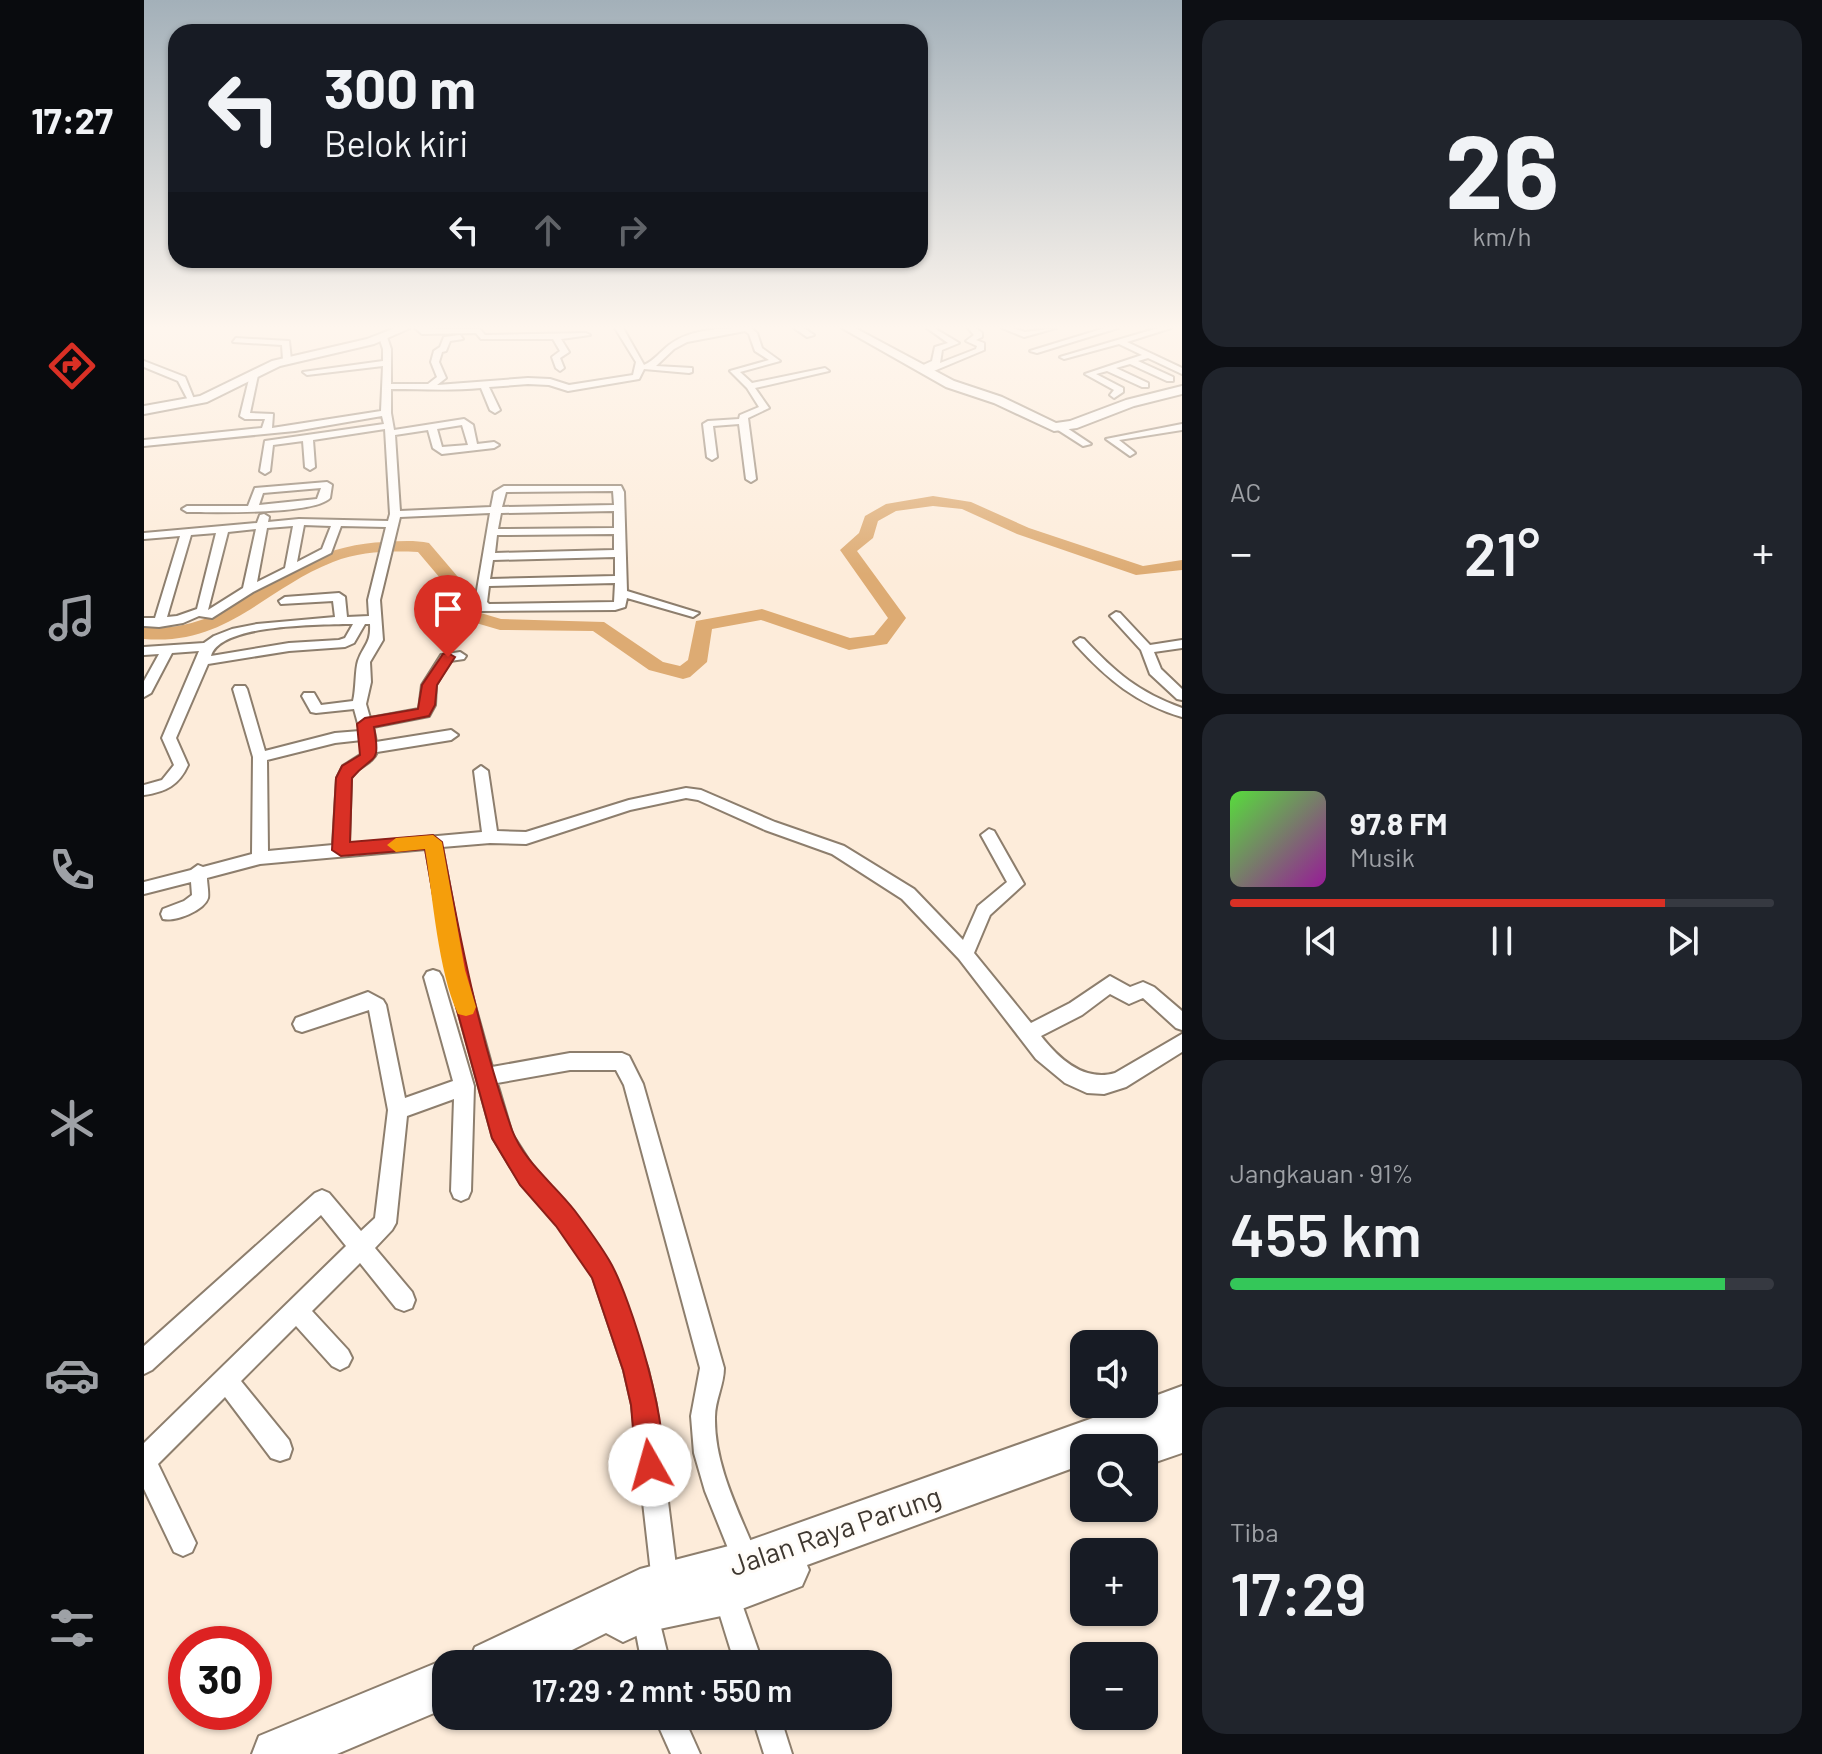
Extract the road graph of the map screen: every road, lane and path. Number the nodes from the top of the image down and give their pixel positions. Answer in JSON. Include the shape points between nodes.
{"nodes":[{"id":1,"x":246,"y":410,"type":"edge"},
{"id":2,"x":386,"y":410,"type":"edge"},
{"id":3,"x":759,"y":410,"type":"edge"},
{"id":4,"x":1018,"y":410,"type":"edge"},
{"id":5,"x":1111,"y":410,"type":"edge"},
{"id":6,"x":386,"y":413,"type":"junction"},
{"id":7,"x":743,"y":421,"type":"junction"},
{"id":8,"x":431,"y":426,"type":"junction"},
{"id":9,"x":1182,"y":427,"type":"edge"},
{"id":10,"x":1061,"y":428,"type":"junction"},
{"id":11,"x":390,"y":430,"type":"junction"},
{"id":12,"x":266,"y":431,"type":"junction"},
{"id":13,"x":308,"y":437,"type":"junction"},
{"id":14,"x":144,"y":443,"type":"edge"},
{"id":15,"x":1086,"y":444,"type":"dead end"},
{"id":16,"x":494,"y":445,"type":"dead end"},
{"id":17,"x":473,"y":447,"type":"junction"},
{"id":18,"x":1130,"y":453,"type":"dead end"},
{"id":19,"x":712,"y":457,"type":"dead end"},
{"id":20,"x":310,"y":467,"type":"dead end"},
{"id":21,"x":265,"y":471,"type":"dead end"},
{"id":22,"x":751,"y":479,"type":"dead end"},
{"id":23,"x":265,"y":507,"type":"junction"},
{"id":24,"x":618,"y":508,"type":"junction"},
{"id":25,"x":187,"y":509,"type":"dead end"},
{"id":26,"x":252,"y":509,"type":"junction"},
{"id":27,"x":496,"y":510,"type":"junction"},
{"id":28,"x":393,"y":519,"type":"junction"},
{"id":29,"x":299,"y":522,"type":"junction"},
{"id":30,"x":337,"y":523,"type":"junction"},
{"id":31,"x":262,"y":525,"type":"junction"},
{"id":32,"x":223,"y":528,"type":"junction"},
{"id":33,"x":187,"y":531,"type":"junction"},
{"id":34,"x":619,"y":531,"type":"junction"},
{"id":35,"x":494,"y":532,"type":"junction"},
{"id":36,"x":146,"y":535,"type":"edge"},
{"id":37,"x":144,"y":548,"type":"edge"},
{"id":38,"x":621,"y":553,"type":"junction"},
{"id":39,"x":490,"y":557,"type":"junction"},
{"id":40,"x":290,"y":567,"type":"junction"},
{"id":41,"x":621,"y":579,"type":"junction"},
{"id":42,"x":484,"y":583,"type":"junction"},
{"id":43,"x":249,"y":590,"type":"junction"},
{"id":44,"x":621,"y":593,"type":"junction"},
{"id":45,"x":285,"y":601,"type":"dead end"},
{"id":46,"x":202,"y":611,"type":"junction"},
{"id":47,"x":693,"y":613,"type":"dead end"},
{"id":48,"x":1116,"y":616,"type":"dead end"},
{"id":49,"x":341,"y":620,"type":"junction"},
{"id":50,"x":368,"y":620,"type":"junction"},
{"id":51,"x":144,"y":622,"type":"edge"},
{"id":52,"x":159,"y":623,"type":"junction"},
{"id":53,"x":1080,"y":642,"type":"dead end"},
{"id":54,"x":346,"y":643,"type":"junction"},
{"id":55,"x":1182,"y":644,"type":"edge"},
{"id":56,"x":1147,"y":649,"type":"junction"},
{"id":57,"x":167,"y":650,"type":"junction"},
{"id":58,"x":144,"y":651,"type":"edge"},
{"id":59,"x":205,"y":654,"type":"junction"},
{"id":60,"x":460,"y":656,"type":"dead end"},
{"id":61,"x":366,"y":657,"type":"junction"},
{"id":62,"x":240,"y":689,"type":"dead end"},
{"id":63,"x":144,"y":693,"type":"edge"},
{"id":64,"x":309,"y":696,"type":"dead end"},
{"id":65,"x":1182,"y":696,"type":"edge"},
{"id":66,"x":359,"y":704,"type":"junction"},
{"id":67,"x":1182,"y":713,"type":"edge"},
{"id":68,"x":451,"y":735,"type":"dead end"},
{"id":69,"x":368,"y":736,"type":"junction"},
{"id":70,"x":260,"y":757,"type":"junction"},
{"id":71,"x":481,"y":771,"type":"dead end"},
{"id":72,"x":144,"y":790,"type":"edge"},
{"id":73,"x":989,"y":835,"type":"dead end"},
{"id":74,"x":490,"y":837,"type":"junction"},
{"id":75,"x":433,"y":842,"type":"junction"},
{"id":76,"x":341,"y":850,"type":"junction"},
{"id":77,"x":260,"y":858,"type":"junction"},
{"id":78,"x":198,"y":871,"type":"junction"},
{"id":79,"x":144,"y":888,"type":"edge"},
{"id":80,"x":169,"y":914,"type":"dead end"},
{"id":81,"x":965,"y":954,"type":"junction"},
{"id":82,"x":433,"y":977,"type":"dead end"},
{"id":83,"x":1182,"y":1022,"type":"edge"},
{"id":84,"x":302,"y":1024,"type":"dead end"},
{"id":85,"x":1028,"y":1034,"type":"junction"},
{"id":86,"x":1182,"y":1042,"type":"edge"},
{"id":87,"x":474,"y":1082,"type":"junction"},
{"id":88,"x":398,"y":1110,"type":"junction"},
{"id":89,"x":461,"y":1191,"type":"dead end"},
{"id":90,"x":362,"y":1246,"type":"junction"},
{"id":91,"x":404,"y":1300,"type":"dead end"},
{"id":92,"x":298,"y":1312,"type":"junction"},
{"id":93,"x":340,"y":1358,"type":"dead end"},
{"id":94,"x":144,"y":1362,"type":"edge"},
{"id":95,"x":227,"y":1381,"type":"junction"},
{"id":96,"x":1182,"y":1407,"type":"edge"},
{"id":97,"x":1182,"y":1432,"type":"edge"},
{"id":98,"x":1158,"y":1440,"type":"edge"},
{"id":99,"x":280,"y":1449,"type":"dead end"},
{"id":100,"x":144,"y":1461,"type":"edge"},
{"id":101,"x":1070,"y":1469,"type":"edge"},
{"id":102,"x":183,"y":1543,"type":"dead end"},
{"id":103,"x":737,"y":1578,"type":"junction"},
{"id":104,"x":650,"y":1595,"type":"junction"},
{"id":105,"x":524,"y":1650,"type":"edge"},
{"id":106,"x":546,"y":1650,"type":"edge"},
{"id":107,"x":655,"y":1650,"type":"edge"},
{"id":108,"x":747,"y":1650,"type":"edge"},
{"id":109,"x":432,"y":1689,"type":"edge"},
{"id":110,"x":432,"y":1702,"type":"edge"},
{"id":111,"x":675,"y":1730,"type":"edge"},
{"id":112,"x":770,"y":1730,"type":"edge"},
{"id":113,"x":277,"y":1754,"type":"edge"},
{"id":114,"x":316,"y":1754,"type":"edge"},
{"id":115,"x":686,"y":1754,"type":"edge"},
{"id":116,"x":778,"y":1754,"type":"edge"}],
"edges":[{"from":1,"to":12,"type":"street","via":[[245,416],[270,415]]},
{"from":2,"to":6,"type":"street"},
{"from":3,"to":7,"type":"street","via":[[744,415]]},
{"from":4,"to":10,"type":"street"},
{"from":5,"to":10,"type":"street"},
{"from":6,"to":11,"type":"street"},
{"from":6,"to":12,"type":"street"},
{"from":7,"to":19,"type":"street","via":[[708,424]]},
{"from":7,"to":22,"type":"street"},
{"from":8,"to":11,"type":"street"},
{"from":8,"to":17,"type":"street","via":[[440,451]]},
{"from":8,"to":17,"type":"street","via":[[467,424]]},
{"from":9,"to":18,"type":"street","via":[[1111,439]]},
{"from":10,"to":15,"type":"street"},
{"from":11,"to":13,"type":"street"},
{"from":11,"to":28,"type":"street"},
{"from":12,"to":14,"type":"street"},
{"from":13,"to":20,"type":"street"},
{"from":13,"to":21,"type":"street","via":[[266,444]]},
{"from":16,"to":17,"type":"street"},
{"from":23,"to":26,"type":"street"},
{"from":23,"to":26,"type":"street","via":[[323,500],[327,485],[259,490]]},
{"from":23,"to":31,"type":"street"},
{"from":24,"to":27,"type":"street"},
{"from":24,"to":27,"type":"street","via":[[617,488],[582,488],[503,490]]},
{"from":24,"to":34,"type":"street"},
{"from":25,"to":26,"type":"street"},
{"from":27,"to":28,"type":"street"},
{"from":27,"to":35,"type":"street"},
{"from":28,"to":30,"type":"street"},
{"from":28,"to":50,"type":"street"},
{"from":29,"to":30,"type":"street"},
{"from":29,"to":31,"type":"street"},
{"from":29,"to":40,"type":"street"},
{"from":30,"to":40,"type":"street","via":[[327,551]]},
{"from":31,"to":32,"type":"street"},
{"from":31,"to":43,"type":"street"},
{"from":32,"to":33,"type":"street"},
{"from":32,"to":46,"type":"street"},
{"from":33,"to":36,"type":"street"},
{"from":33,"to":52,"type":"street"},
{"from":34,"to":35,"type":"street"},
{"from":34,"to":38,"type":"street"},
{"from":35,"to":39,"type":"street"},
{"from":36,"to":37,"type":"street"},
{"from":38,"to":39,"type":"street"},
{"from":38,"to":41,"type":"street"},
{"from":39,"to":42,"type":"street"},
{"from":40,"to":43,"type":"street"},
{"from":41,"to":42,"type":"street"},
{"from":41,"to":44,"type":"street"},
{"from":42,"to":44,"type":"street","via":[[481,602],[488,609],[615,606],[621,604]]},
{"from":43,"to":46,"type":"street","via":[[208,615]]},
{"from":44,"to":47,"type":"street"},
{"from":45,"to":49,"type":"street","via":[[339,597]]},
{"from":46,"to":52,"type":"street"},
{"from":48,"to":56,"type":"street"},
{"from":49,"to":50,"type":"street"},
{"from":49,"to":59,"type":"street","via":[[224,635]]},
{"from":50,"to":54,"type":"street"},
{"from":50,"to":61,"type":"street","via":[[377,640]]},
{"from":51,"to":52,"type":"street"},
{"from":53,"to":67,"type":"street","via":[[1131,693]]},
{"from":54,"to":59,"type":"street"},
{"from":54,"to":61,"type":"street"},
{"from":55,"to":56,"type":"street"},
{"from":56,"to":65,"type":"street","via":[[1155,671]]},
{"from":57,"to":58,"type":"street"},
{"from":57,"to":59,"type":"street"},
{"from":57,"to":63,"type":"street"},
{"from":59,"to":72,"type":"street","via":[[169,738],[181,765],[176,778]]},
{"from":60,"to":69,"type":"street","via":[[446,658],[429,685],[424,713]]},
{"from":61,"to":66,"type":"street"},
{"from":62,"to":70,"type":"street"},
{"from":64,"to":66,"type":"street","via":[[320,710]]},
{"from":66,"to":69,"type":"street"},
{"from":68,"to":69,"type":"street"},
{"from":69,"to":70,"type":"street","via":[[335,738]]},
{"from":69,"to":76,"type":"street","via":[[368,757],[344,778]]},
{"from":70,"to":77,"type":"street"},
{"from":71,"to":74,"type":"street"},
{"from":73,"to":81,"type":"street","via":[[1016,884],[984,911]]},
{"from":74,"to":75,"type":"street"},
{"from":74,"to":81,"type":"street","via":[[526,838],[629,805],[686,793],[701,795],[868,867],[908,894]]},
{"from":75,"to":76,"type":"street"},
{"from":75,"to":87,"type":"street"},
{"from":76,"to":77,"type":"street"},
{"from":77,"to":78,"type":"street"},
{"from":78,"to":79,"type":"street"},
{"from":78,"to":80,"type":"street","via":[[200,897]]},
{"from":81,"to":85,"type":"street"},
{"from":82,"to":87,"type":"street"},
{"from":83,"to":85,"type":"street","via":[[1148,992],[1129,996],[1110,984],[1082,1006]]},
{"from":84,"to":88,"type":"street","via":[[373,1001]]},
{"from":85,"to":86,"type":"street","via":[[1072,1077],[1104,1085]]},
{"from":87,"to":88,"type":"street"},
{"from":87,"to":89,"type":"street"},
{"from":87,"to":103,"type":"street","via":[[538,1067],[622,1062],[633,1084],[712,1368],[703,1417]]},
{"from":87,"to":104,"type":"street","via":[[512,1155],[602,1271],[636,1370],[644,1405]]},
{"from":88,"to":90,"type":"street","via":[[385,1223]]},
{"from":90,"to":91,"type":"street"},
{"from":90,"to":92,"type":"street"},
{"from":90,"to":94,"type":"street","via":[[322,1200]]},
{"from":92,"to":93,"type":"street"},
{"from":92,"to":95,"type":"street"},
{"from":95,"to":99,"type":"street"},
{"from":95,"to":100,"type":"street"},
{"from":96,"to":103,"type":"highway","name":"Jalan Raya Parung"},
{"from":97,"to":98,"type":"highway"},
{"from":100,"to":102,"type":"street"},
{"from":101,"to":103,"type":"highway","name":"Jalan Raya Parung"},
{"from":103,"to":104,"type":"highway","name":"Jalan Raya Parung"},
{"from":103,"to":108,"type":"street"},
{"from":104,"to":105,"type":"highway","name":"Jalan Raya Parung"},
{"from":104,"to":106,"type":"highway","name":"Jalan Raya Parung"},
{"from":104,"to":107,"type":"street"},
{"from":109,"to":113,"type":"highway"},
{"from":110,"to":114,"type":"highway"},
{"from":111,"to":115,"type":"street"},
{"from":112,"to":116,"type":"street"}]}
